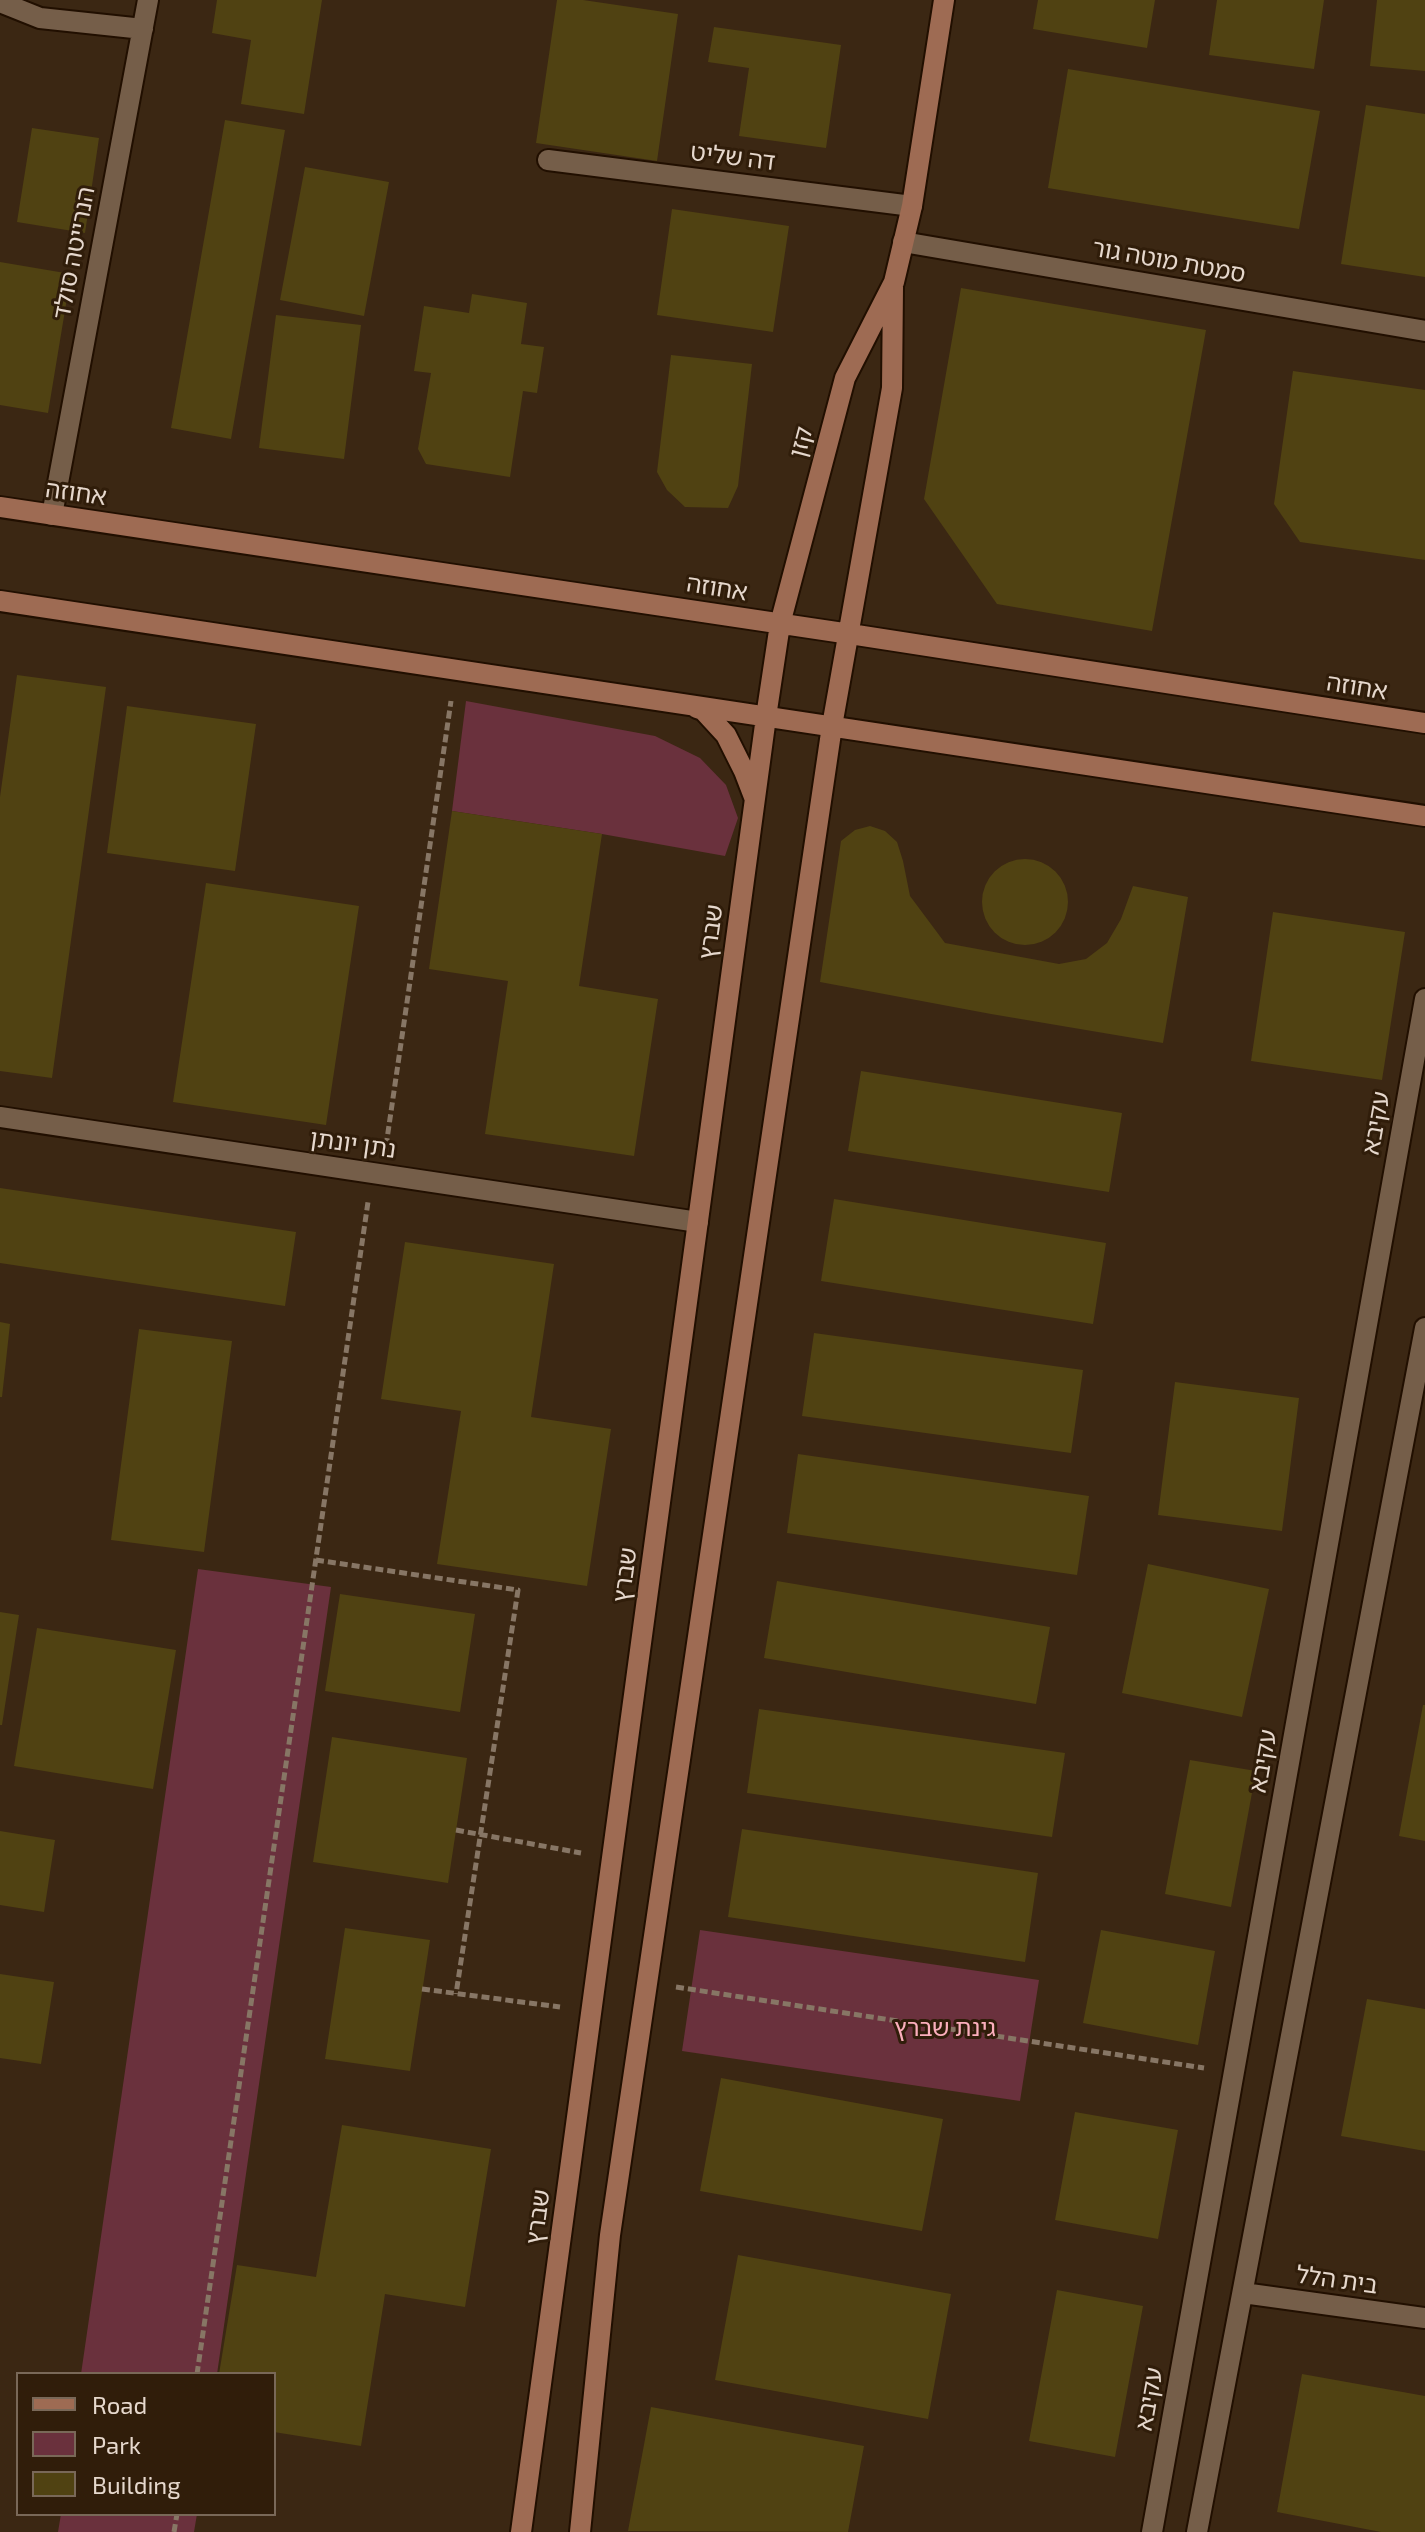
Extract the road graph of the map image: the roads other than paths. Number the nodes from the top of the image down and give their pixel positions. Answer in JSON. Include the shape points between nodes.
{"nodes":[{"id":1,"x":148,"y":0,"type":"edge"},
{"id":2,"x":944,"y":0,"type":"edge"},
{"id":3,"x":0,"y":2,"type":"edge"},
{"id":4,"x":143,"y":29,"type":"junction"},
{"id":5,"x":548,"y":160,"type":"dead end"},
{"id":6,"x":912,"y":206,"type":"junction"},
{"id":7,"x":903,"y":242,"type":"junction"},
{"id":8,"x":894,"y":282,"type":"junction"},
{"id":9,"x":1425,"y":331,"type":"edge"},
{"id":10,"x":0,"y":507,"type":"edge"},
{"id":11,"x":52,"y":515,"type":"junction"},
{"id":12,"x":0,"y":601,"type":"edge"},
{"id":13,"x":780,"y":624,"type":"junction"},
{"id":14,"x":850,"y":634,"type":"junction"},
{"id":15,"x":678,"y":703,"type":"junction"},
{"id":16,"x":766,"y":717,"type":"junction"},
{"id":17,"x":1425,"y":723,"type":"edge"},
{"id":18,"x":832,"y":726,"type":"junction"},
{"id":19,"x":755,"y":799,"type":"junction"},
{"id":20,"x":1425,"y":816,"type":"edge"},
{"id":21,"x":1425,"y":999,"type":"edge"},
{"id":22,"x":0,"y":1117,"type":"edge"},
{"id":23,"x":698,"y":1222,"type":"junction"},
{"id":24,"x":1425,"y":1328,"type":"edge"},
{"id":25,"x":1243,"y":2293,"type":"junction"},
{"id":26,"x":1425,"y":2318,"type":"edge"},
{"id":27,"x":521,"y":2532,"type":"edge"},
{"id":28,"x":580,"y":2532,"type":"edge"},
{"id":29,"x":1152,"y":2532,"type":"edge"},
{"id":30,"x":1197,"y":2532,"type":"edge"}],
"edges":[{"from":1,"to":4,"type":"street","name":"הנרייטה סולד"},
{"from":2,"to":6,"type":"street","name":"קזן"},
{"from":3,"to":4,"type":"street","via":[[40,18]]},
{"from":4,"to":11,"type":"street","name":"הנרייטה סולד"},
{"from":5,"to":6,"type":"street","name":"דה שליט"},
{"from":6,"to":7,"type":"street","name":"קזן"},
{"from":7,"to":8,"type":"street","name":"קזן"},
{"from":7,"to":9,"type":"street","name":"סמטת מוטה גור"},
{"from":8,"to":13,"type":"street","name":"קזן","via":[[845,378]]},
{"from":8,"to":14,"type":"street","name":"קזן","via":[[892,388]]},
{"from":10,"to":11,"type":"street","name":"אחוזה"},
{"from":11,"to":13,"type":"street","name":"אחוזה"},
{"from":12,"to":15,"type":"street"},
{"from":13,"to":14,"type":"street","name":"אחוזה"},
{"from":13,"to":16,"type":"street","name":"שברץ"},
{"from":14,"to":17,"type":"street","name":"אחוזה"},
{"from":14,"to":18,"type":"street"},
{"from":15,"to":16,"type":"street"},
{"from":15,"to":19,"type":"street","via":[[703,710],[726,735]]},
{"from":16,"to":18,"type":"street"},
{"from":16,"to":19,"type":"street","name":"שברץ"},
{"from":18,"to":20,"type":"street"},
{"from":18,"to":28,"type":"street","via":[[610,2235]]},
{"from":19,"to":23,"type":"street","name":"שברץ"},
{"from":21,"to":29,"type":"street","name":"עקיבא"},
{"from":22,"to":23,"type":"street","name":"נתן יונתן"},
{"from":23,"to":27,"type":"street","name":"שברץ"},
{"from":24,"to":25,"type":"street"},
{"from":25,"to":26,"type":"street","name":"בית הלל"},
{"from":25,"to":30,"type":"street"}]}
